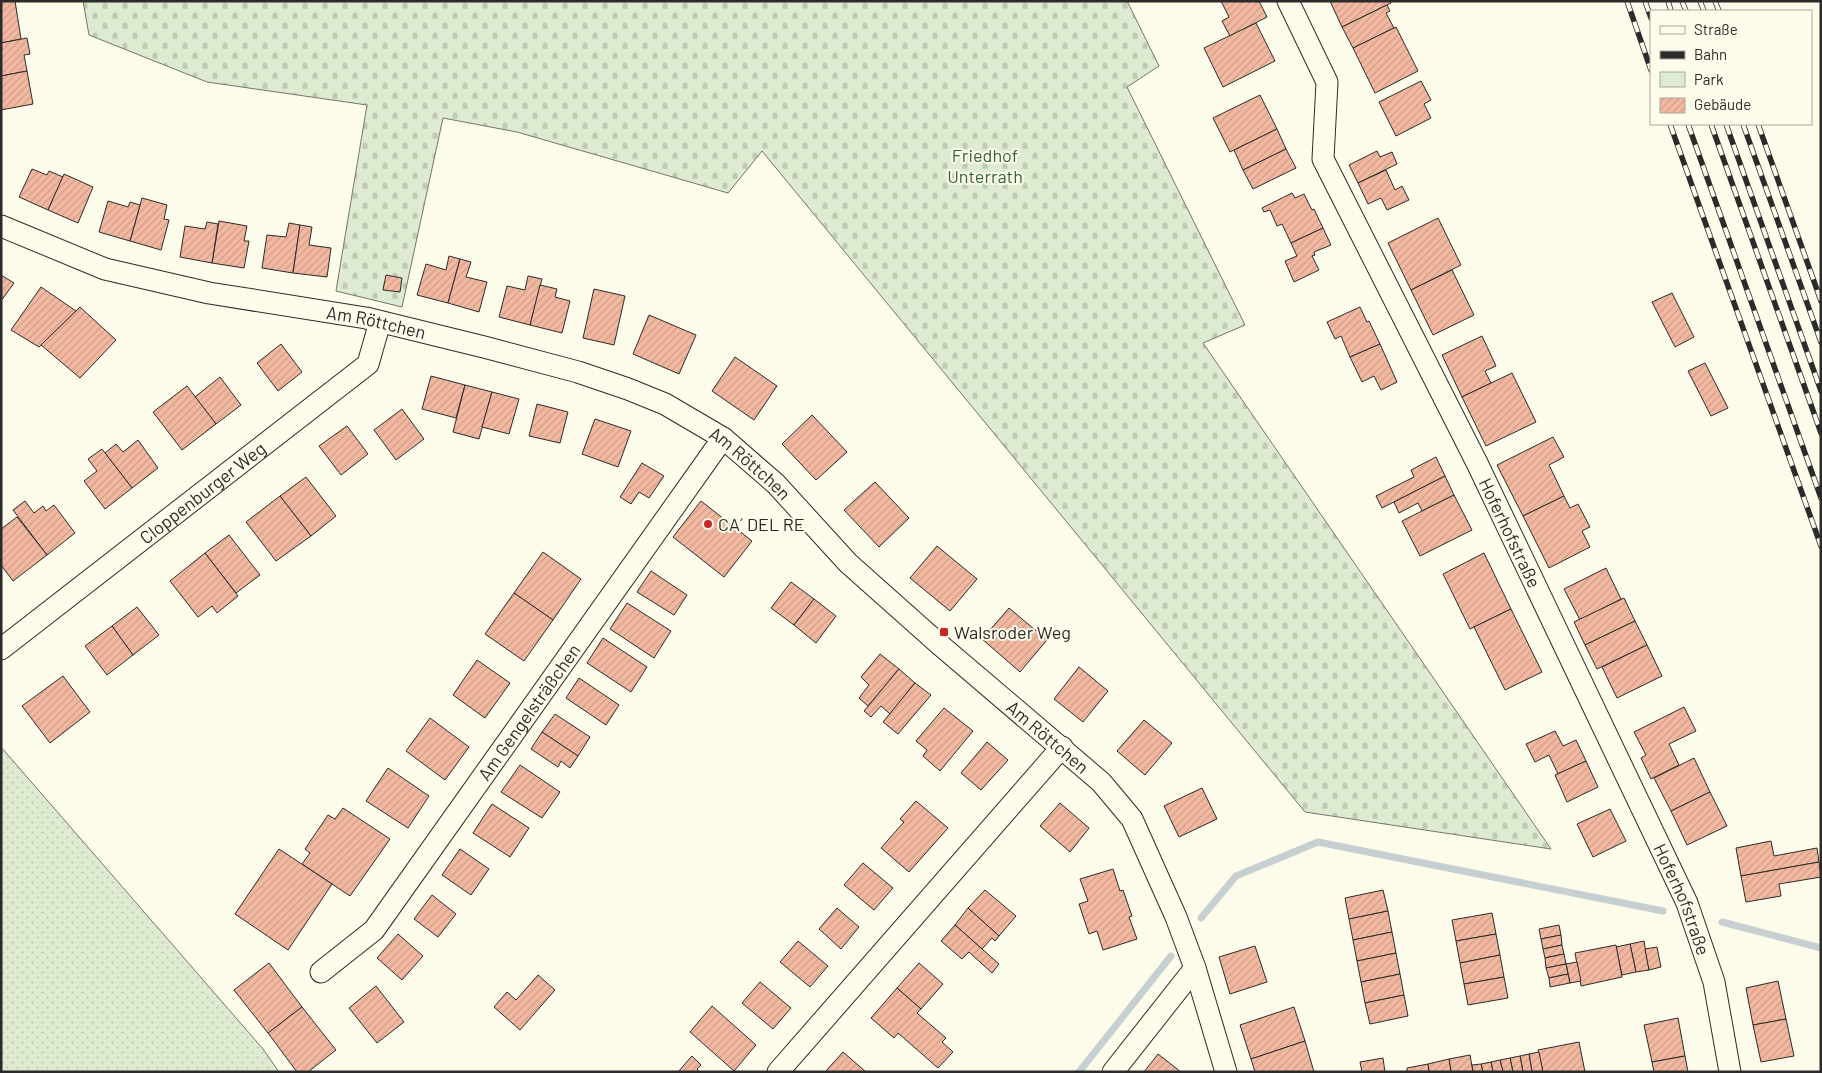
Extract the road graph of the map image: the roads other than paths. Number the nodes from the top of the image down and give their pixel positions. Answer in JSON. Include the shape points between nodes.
{"nodes":[{"id":1,"x":1288,"y":1,"type":"edge"},
{"id":2,"x":1,"y":226,"type":"edge"},
{"id":3,"x":380,"y":322,"type":"junction"},
{"id":4,"x":723,"y":438,"type":"junction"},
{"id":5,"x":1,"y":649,"type":"edge"},
{"id":6,"x":1062,"y":747,"type":"junction"},
{"id":7,"x":1194,"y":968,"type":"junction"},
{"id":8,"x":322,"y":972,"type":"dead end"},
{"id":9,"x":778,"y":1072,"type":"edge"},
{"id":10,"x":1113,"y":1072,"type":"edge"},
{"id":11,"x":1226,"y":1072,"type":"edge"},
{"id":12,"x":1730,"y":1072,"type":"edge"}],
"edges":[{"from":1,"to":12,"type":"street","name":"Hoferhofstraße","via":[[1327,82],[1322,159],[1477,463],[1687,903],[1714,982]]},
{"from":2,"to":3,"type":"street","name":"Am Röttchen","via":[[105,268],[209,293]]},
{"from":3,"to":4,"type":"street","name":"Am Röttchen","via":[[578,372],[620,386],[665,404]]},
{"from":3,"to":5,"type":"street","name":"Cloppenburger Weg","via":[[368,364]]},
{"from":4,"to":6,"type":"street","name":"Am Röttchen","via":[[770,479],[848,563]]},
{"from":4,"to":8,"type":"street","name":"Am Gengelsträßchen","via":[[374,930]]},
{"from":6,"to":7,"type":"street","name":"Am Röttchen","via":[[1102,782],[1132,819],[1176,917]]},
{"from":6,"to":9,"type":"street"},
{"from":7,"to":10,"type":"street"},
{"from":7,"to":11,"type":"street","name":"Am Röttchen"}]}
